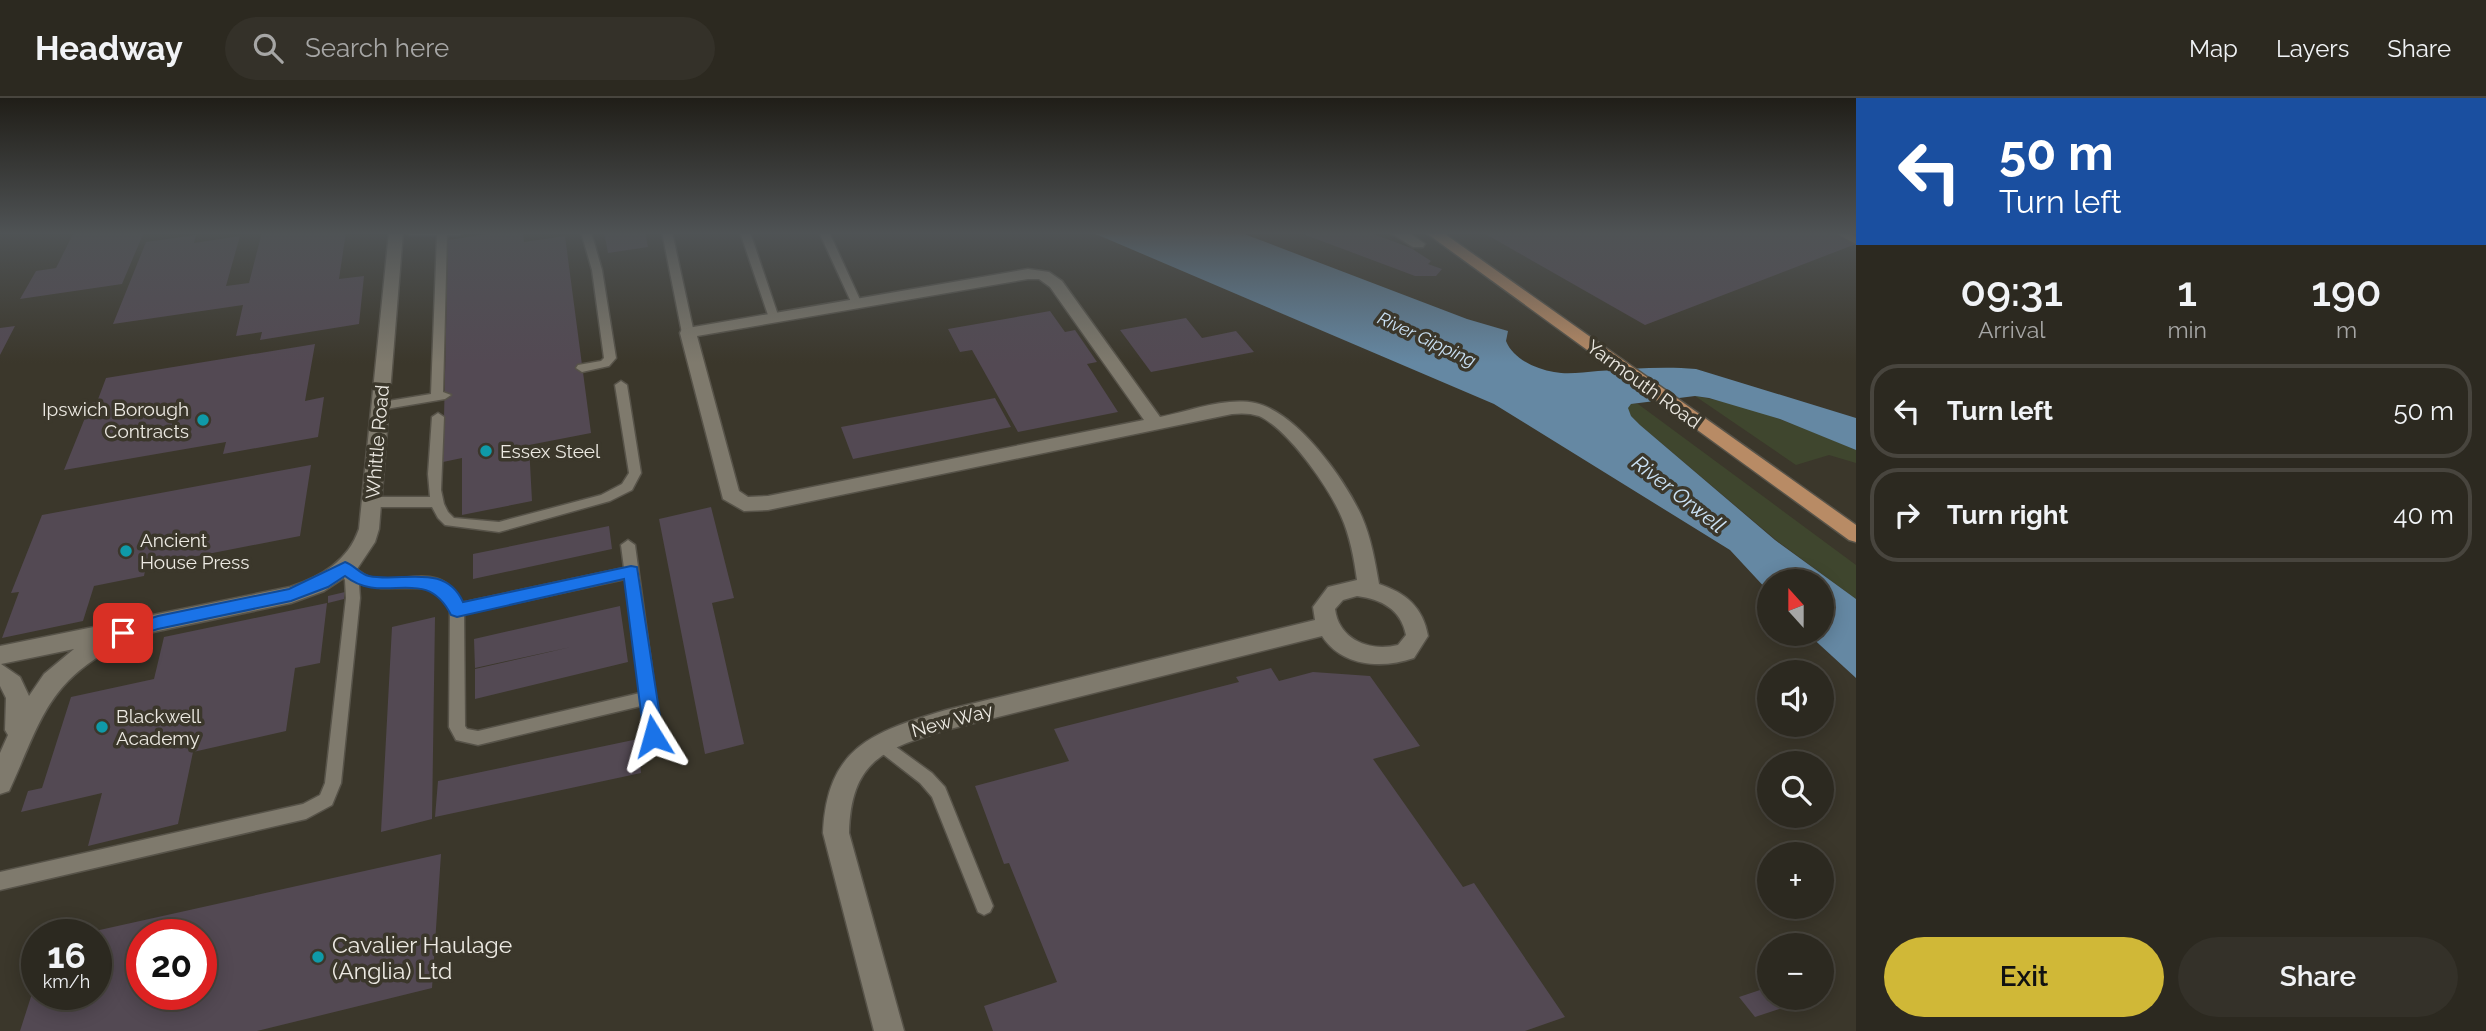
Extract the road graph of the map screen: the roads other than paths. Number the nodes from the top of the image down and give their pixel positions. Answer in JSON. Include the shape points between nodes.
{"nodes":[{"id":1,"x":392,"y":276,"type":"edge"},
{"id":2,"x":442,"y":276,"type":"edge"},
{"id":3,"x":598,"y":276,"type":"edge"},
{"id":4,"x":676,"y":276,"type":"edge"},
{"id":5,"x":760,"y":276,"type":"edge"},
{"id":6,"x":843,"y":276,"type":"edge"},
{"id":7,"x":1019,"y":276,"type":"edge"},
{"id":8,"x":1038,"y":276,"type":"edge"},
{"id":9,"x":1493,"y":276,"type":"edge"},
{"id":10,"x":856,"y":304,"type":"junction"},
{"id":11,"x":774,"y":318,"type":"junction"},
{"id":12,"x":688,"y":333,"type":"junction"},
{"id":13,"x":582,"y":368,"type":"dead end"},
{"id":14,"x":621,"y":385,"type":"dead end"},
{"id":15,"x":380,"y":407,"type":"junction"},
{"id":16,"x":438,"y":417,"type":"dead end"},
{"id":17,"x":1156,"y":424,"type":"junction"},
{"id":18,"x":372,"y":502,"type":"junction"},
{"id":19,"x":435,"y":502,"type":"junction"},
{"id":20,"x":1856,"y":535,"type":"edge"},
{"id":21,"x":628,"y":545,"type":"dead end"},
{"id":22,"x":345,"y":568,"type":"junction"},
{"id":23,"x":631,"y":572,"type":"junction"},
{"id":24,"x":1369,"y":589,"type":"junction"},
{"id":25,"x":457,"y":610,"type":"junction"},
{"id":26,"x":158,"y":622,"type":"junction"},
{"id":27,"x":1327,"y":626,"type":"junction"},
{"id":28,"x":0,"y":655,"type":"edge"},
{"id":29,"x":0,"y":673,"type":"edge"},
{"id":30,"x":648,"y":698,"type":"junction"},
{"id":31,"x":653,"y":736,"type":"dead end"},
{"id":32,"x":881,"y":743,"type":"junction"},
{"id":33,"x":8,"y":744,"type":"edge"},
{"id":34,"x":0,"y":783,"type":"edge"},
{"id":35,"x":0,"y":881,"type":"edge"},
{"id":36,"x":984,"y":906,"type":"dead end"},
{"id":37,"x":889,"y":1031,"type":"edge"}],
"edges":[{"from":1,"to":15,"type":"street","name":"Whittle Road"},
{"from":2,"to":15,"type":"lane","via":[[441,395]]},
{"from":3,"to":13,"type":"lane","via":[[610,358],[606,364]]},
{"from":4,"to":12,"type":"lane"},
{"from":5,"to":11,"type":"lane"},
{"from":6,"to":10,"type":"lane"},
{"from":7,"to":10,"type":"street"},
{"from":8,"to":17,"type":"street","via":[[1056,284]]},
{"from":9,"to":20,"type":"main road","name":"Yarmouth Road"},
{"from":10,"to":11,"type":"street"},
{"from":11,"to":12,"type":"street"},
{"from":12,"to":17,"type":"street","via":[[730,494],[744,505]]},
{"from":14,"to":19,"type":"lane","via":[[635,473],[627,488],[490,528],[450,522]]},
{"from":15,"to":18,"type":"street","name":"Whittle Road"},
{"from":16,"to":19,"type":"lane"},
{"from":17,"to":24,"type":"street","via":[[1242,408],[1274,417],[1351,513]]},
{"from":18,"to":19,"type":"lane"},
{"from":18,"to":22,"type":"street","name":"Whittle Road","via":[[366,542]]},
{"from":21,"to":23,"type":"lane"},
{"from":22,"to":25,"type":"lane","via":[[370,582],[429,582],[446,592]]},
{"from":22,"to":26,"type":"street","name":"Whittle Road","via":[[304,591]]},
{"from":22,"to":35,"type":"lane","via":[[354,598],[333,783],[326,800],[306,811]]},
{"from":23,"to":25,"type":"lane"},
{"from":23,"to":30,"type":"lane"},
{"from":24,"to":27,"type":"street","via":[[1345,589],[1329,599],[1324,607]]},
{"from":24,"to":27,"type":"street","via":[[1394,599],[1412,616],[1417,636],[1406,652],[1369,656],[1343,645]]},
{"from":25,"to":30,"type":"lane","via":[[457,727],[462,735],[478,737]]},
{"from":26,"to":28,"type":"street"},
{"from":26,"to":33,"type":"street","via":[[100,643],[64,667]]},
{"from":27,"to":32,"type":"street","name":"New Way","via":[[946,720]]},
{"from":29,"to":33,"type":"street","via":[[15,686],[18,701]]},
{"from":30,"to":31,"type":"lane"},
{"from":32,"to":36,"type":"lane","via":[[939,792]]},
{"from":32,"to":37,"type":"street","name":"New Way","via":[[852,767],[840,791],[835,817]]},
{"from":33,"to":34,"type":"street"}]}
